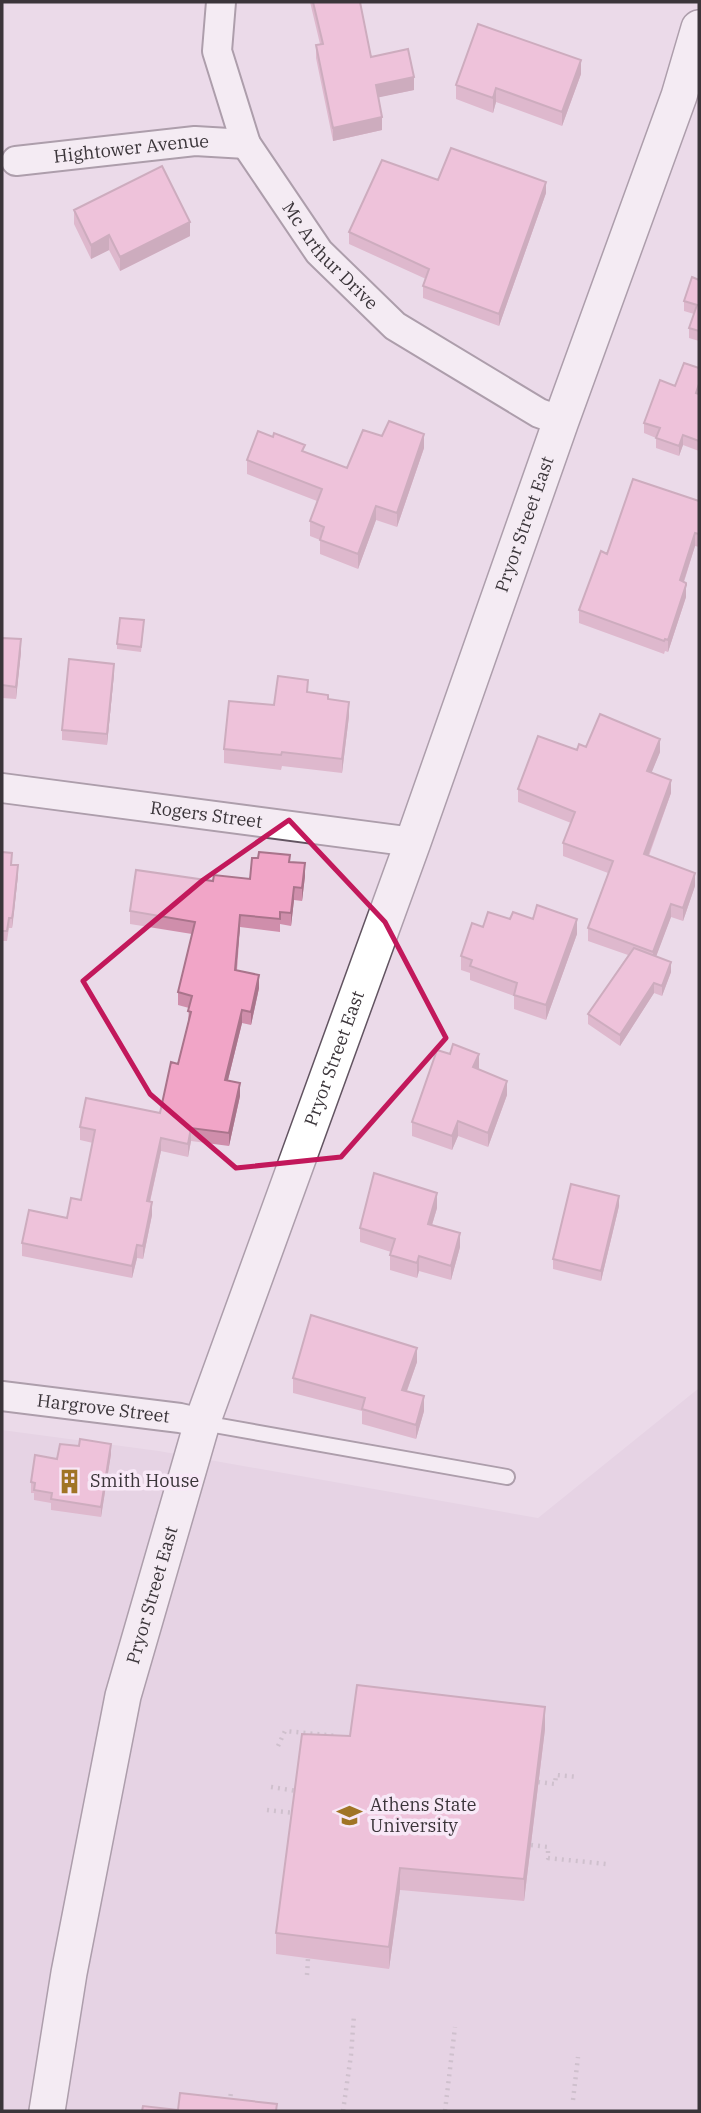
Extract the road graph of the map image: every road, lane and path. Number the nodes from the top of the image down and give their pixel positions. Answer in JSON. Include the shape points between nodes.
{"nodes":[{"id":1,"x":221,"y":2,"type":"edge"},
{"id":2,"x":699,"y":29,"type":"edge"},
{"id":3,"x":689,"y":98,"type":"edge"},
{"id":4,"x":246,"y":144,"type":"junction"},
{"id":5,"x":16,"y":161,"type":"dead end"},
{"id":6,"x":561,"y":421,"type":"junction"},
{"id":7,"x":2,"y":788,"type":"edge"},
{"id":8,"x":413,"y":842,"type":"junction"},
{"id":9,"x":2,"y":1396,"type":"edge"},
{"id":10,"x":202,"y":1423,"type":"junction"},
{"id":11,"x":507,"y":1477,"type":"dead end"},
{"id":12,"x":345,"y":1737,"type":"edge"},
{"id":13,"x":278,"y":1746,"type":"dead end"},
{"id":14,"x":578,"y":1777,"type":"dead end"},
{"id":15,"x":538,"y":1782,"type":"edge"},
{"id":16,"x":271,"y":1787,"type":"dead end"},
{"id":17,"x":297,"y":1791,"type":"edge"},
{"id":18,"x":267,"y":1810,"type":"dead end"},
{"id":19,"x":294,"y":1813,"type":"edge"},
{"id":20,"x":531,"y":1845,"type":"edge"},
{"id":21,"x":606,"y":1864,"type":"dead end"},
{"id":22,"x":308,"y":1958,"type":"edge"},
{"id":23,"x":307,"y":1975,"type":"dead end"},
{"id":24,"x":354,"y":2015,"type":"dead end"},
{"id":25,"x":455,"y":2027,"type":"dead end"},
{"id":26,"x":578,"y":2057,"type":"dead end"},
{"id":27,"x":232,"y":2090,"type":"dead end"},
{"id":28,"x":573,"y":2100,"type":"dead end"},
{"id":29,"x":229,"y":2109,"type":"edge"},
{"id":30,"x":47,"y":2111,"type":"edge"},
{"id":31,"x":343,"y":2111,"type":"edge"},
{"id":32,"x":445,"y":2111,"type":"edge"}],
"edges":[{"from":1,"to":4,"type":"street","name":"Mc Arthur Drive","via":[[217,51]]},
{"from":2,"to":3,"type":"street","name":"Pryor Street East"},
{"from":3,"to":6,"type":"street","name":"Pryor Street East"},
{"from":4,"to":5,"type":"street","name":"Hightower Avenue","via":[[195,141]]},
{"from":4,"to":6,"type":"street","name":"Mc Arthur Drive","via":[[319,252],[395,326]]},
{"from":6,"to":8,"type":"street","name":"Pryor Street East"},
{"from":7,"to":8,"type":"street","name":"Rogers Street"},
{"from":8,"to":10,"type":"street","name":"Pryor Street East"},
{"from":9,"to":10,"type":"street","name":"Hargrove Street"},
{"from":10,"to":11,"type":"lane"},
{"from":10,"to":30,"type":"street","name":"Pryor Street East","via":[[123,1696]]},
{"from":12,"to":13,"type":"path","via":[[285,1731]]},
{"from":14,"to":15,"type":"path","via":[[556,1775],[555,1784]]},
{"from":16,"to":17,"type":"path"},
{"from":18,"to":19,"type":"path"},
{"from":20,"to":21,"type":"path","via":[[548,1847],[548,1858]]},
{"from":22,"to":23,"type":"path"},
{"from":24,"to":31,"type":"path"},
{"from":25,"to":32,"type":"path"},
{"from":26,"to":28,"type":"path"},
{"from":27,"to":29,"type":"path"}]}
